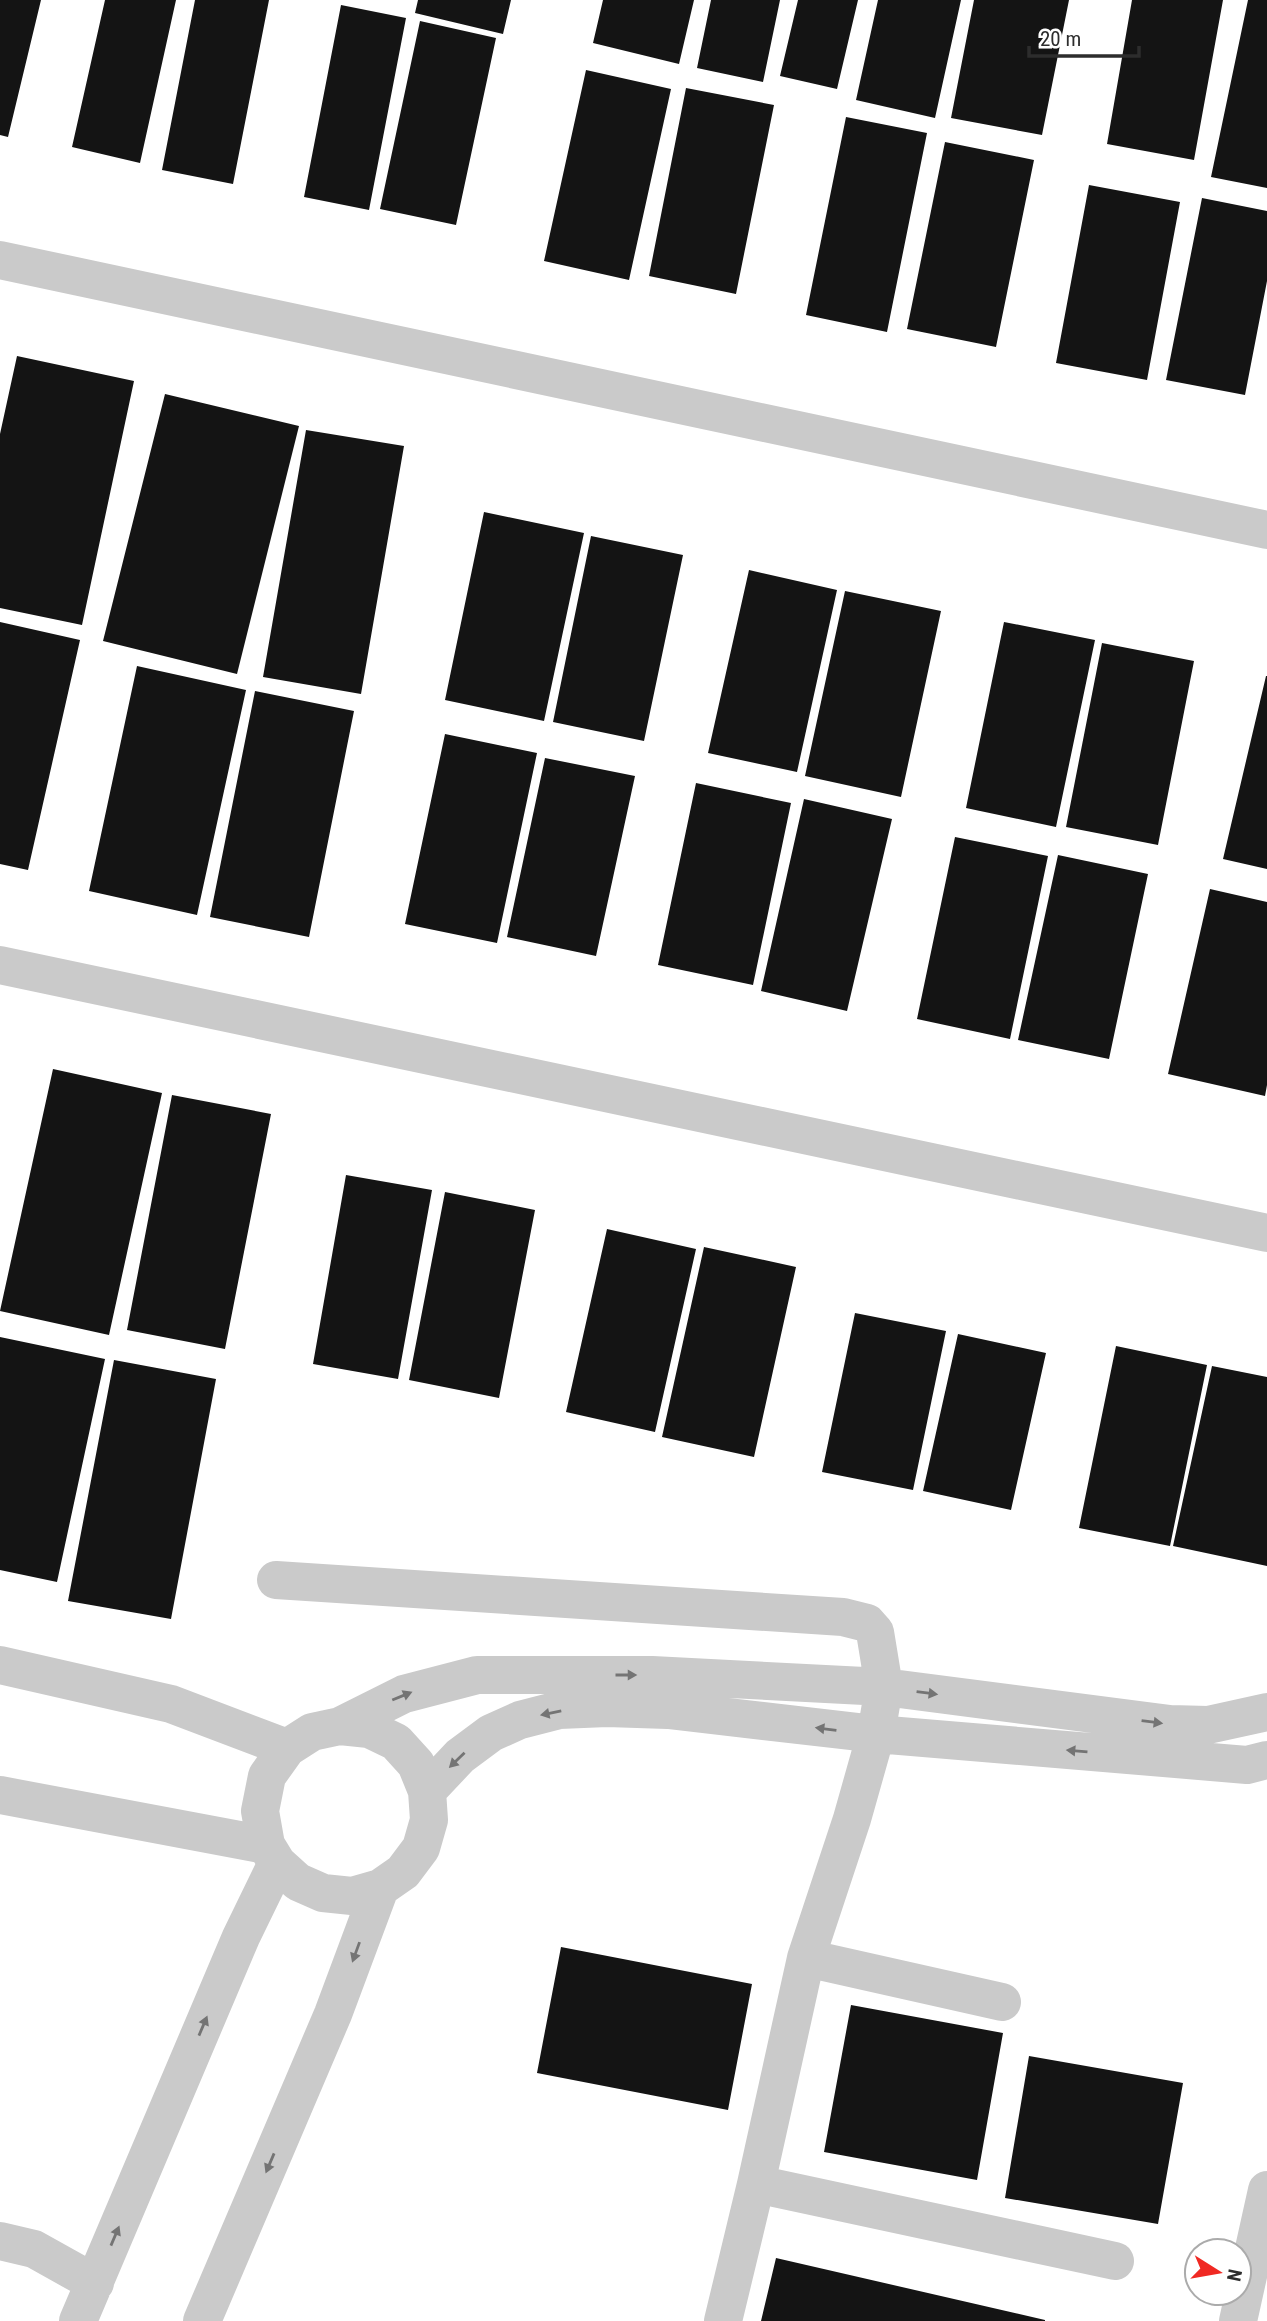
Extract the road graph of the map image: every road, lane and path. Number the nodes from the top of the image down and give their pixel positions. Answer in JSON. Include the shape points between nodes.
{"nodes":[{"id":1,"x":0,"y":260,"type":"edge"},
{"id":2,"x":1267,"y":530,"type":"edge"},
{"id":3,"x":0,"y":965,"type":"edge"},
{"id":4,"x":1267,"y":1233,"type":"edge"},
{"id":5,"x":276,"y":1580,"type":"dead end"},
{"id":6,"x":0,"y":1665,"type":"edge"},
{"id":7,"x":884,"y":1688,"type":"junction"},
{"id":8,"x":1267,"y":1712,"type":"edge"},
{"id":9,"x":340,"y":1726,"type":"junction"},
{"id":10,"x":876,"y":1734,"type":"junction"},
{"id":11,"x":287,"y":1748,"type":"junction"},
{"id":12,"x":1267,"y":1760,"type":"edge"},
{"id":13,"x":427,"y":1791,"type":"junction"},
{"id":14,"x":0,"y":1795,"type":"edge"},
{"id":15,"x":272,"y":1854,"type":"junction"},
{"id":16,"x":380,"y":1888,"type":"junction"},
{"id":17,"x":806,"y":1958,"type":"junction"},
{"id":18,"x":1002,"y":2002,"type":"dead end"},
{"id":19,"x":756,"y":2184,"type":"junction"},
{"id":20,"x":1267,"y":2190,"type":"edge"},
{"id":21,"x":0,"y":2241,"type":"edge"},
{"id":22,"x":1115,"y":2261,"type":"dead end"},
{"id":23,"x":95,"y":2283,"type":"junction"},
{"id":24,"x":78,"y":2321,"type":"edge"},
{"id":25,"x":202,"y":2321,"type":"edge"},
{"id":26,"x":723,"y":2321,"type":"edge"},
{"id":27,"x":1238,"y":2321,"type":"edge"}],
"edges":[{"from":1,"to":2,"type":"lane"},
{"from":3,"to":4,"type":"lane"},
{"from":5,"to":7,"type":"lane","via":[[858,1619],[875,1632]]},
{"from":6,"to":11,"type":"lane","via":[[171,1704]]},
{"from":7,"to":8,"type":"lane","one_way":true,"via":[[1170,1724],[1208,1725]]},
{"from":9,"to":7,"type":"lane","one_way":true,"via":[[404,1694],[477,1675],[652,1675]]},
{"from":7,"to":10,"type":"lane"},
{"from":9,"to":11,"type":"lane","via":[[312,1732]]},
{"from":9,"to":13,"type":"lane","via":[[369,1729],[396,1742],[415,1764]]},
{"from":12,"to":10,"type":"lane","one_way":true,"via":[[1247,1765]]},
{"from":10,"to":13,"type":"lane","one_way":true,"via":[[668,1710],[559,1710],[491,1732]]},
{"from":10,"to":17,"type":"lane"},
{"from":11,"to":15,"type":"lane","via":[[267,1776],[260,1811]]},
{"from":13,"to":16,"type":"lane","via":[[429,1820],[421,1848],[403,1872]]},
{"from":14,"to":15,"type":"lane"},
{"from":15,"to":16,"type":"lane","via":[[298,1882],[323,1893],[352,1896]]},
{"from":23,"to":15,"type":"lane","one_way":true},
{"from":16,"to":25,"type":"lane","one_way":true,"via":[[333,2014]]},
{"from":17,"to":18,"type":"lane"},
{"from":17,"to":19,"type":"lane"},
{"from":19,"to":22,"type":"lane"},
{"from":19,"to":26,"type":"lane"},
{"from":20,"to":27,"type":"lane"},
{"from":21,"to":23,"type":"lane","via":[[34,2249]]},
{"from":23,"to":24,"type":"lane"}]}
